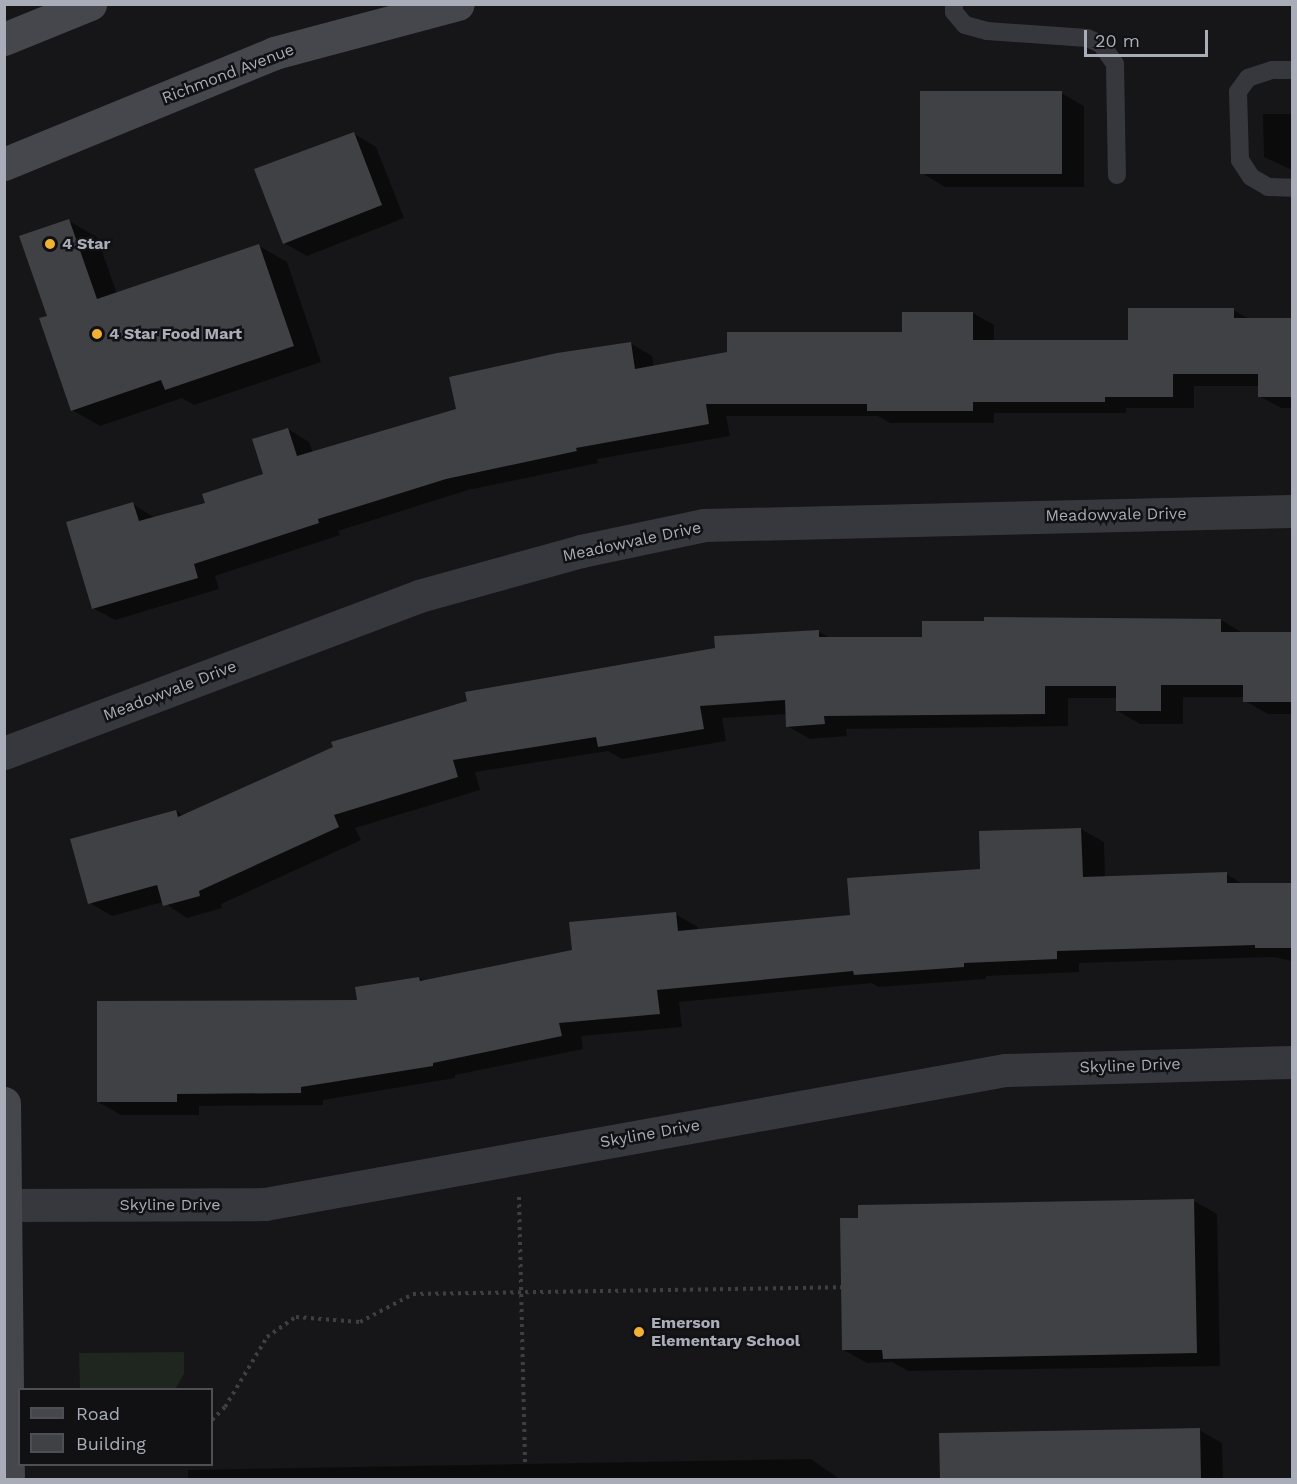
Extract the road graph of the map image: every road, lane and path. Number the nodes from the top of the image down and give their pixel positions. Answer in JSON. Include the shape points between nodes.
{"nodes":[{"id":1,"x":90,"y":4,"type":"edge"},
{"id":2,"x":458,"y":4,"type":"edge"},
{"id":3,"x":954,"y":4,"type":"edge"},
{"id":4,"x":415,"y":9,"type":"edge"},
{"id":5,"x":4,"y":39,"type":"edge"},
{"id":6,"x":1293,"y":70,"type":"edge"},
{"id":7,"x":4,"y":164,"type":"edge"},
{"id":8,"x":1117,"y":175,"type":"dead end"},
{"id":9,"x":1293,"y":188,"type":"edge"},
{"id":10,"x":1293,"y":511,"type":"edge"},
{"id":11,"x":4,"y":753,"type":"edge"},
{"id":12,"x":1293,"y":1062,"type":"edge"},
{"id":13,"x":4,"y":1103,"type":"edge"},
{"id":14,"x":519,"y":1195,"type":"dead end"},
{"id":15,"x":8,"y":1205,"type":"junction"},
{"id":16,"x":841,"y":1287,"type":"dead end"},
{"id":17,"x":523,"y":1293,"type":"junction"},
{"id":18,"x":213,"y":1419,"type":"edge"},
{"id":19,"x":525,"y":1462,"type":"dead end"},
{"id":20,"x":8,"y":1479,"type":"edge"}],
"edges":[{"from":1,"to":5,"type":"main road"},
{"from":2,"to":4,"type":"main road","name":"Richmond Avenue"},
{"from":3,"to":8,"type":"lane","via":[[954,12],[964,25],[987,31],[1088,38],[1101,44],[1115,64]]},
{"from":4,"to":7,"type":"main road","name":"Richmond Avenue","via":[[274,53]]},
{"from":6,"to":9,"type":"lane","via":[[1272,70],[1248,78],[1238,92],[1240,160],[1251,177],[1268,187]]},
{"from":10,"to":11,"type":"street","name":"Meadowvale Drive","via":[[704,525],[581,551],[419,596]]},
{"from":12,"to":15,"type":"street","name":"Skyline Drive","via":[[1005,1070],[265,1204]]},
{"from":13,"to":15,"type":"main road"},
{"from":14,"to":17,"type":"path"},
{"from":15,"to":20,"type":"main road"},
{"from":16,"to":17,"type":"path"},
{"from":17,"to":18,"type":"path","via":[[413,1294],[360,1322],[296,1317],[267,1337],[225,1407]]},
{"from":17,"to":19,"type":"path"}]}
